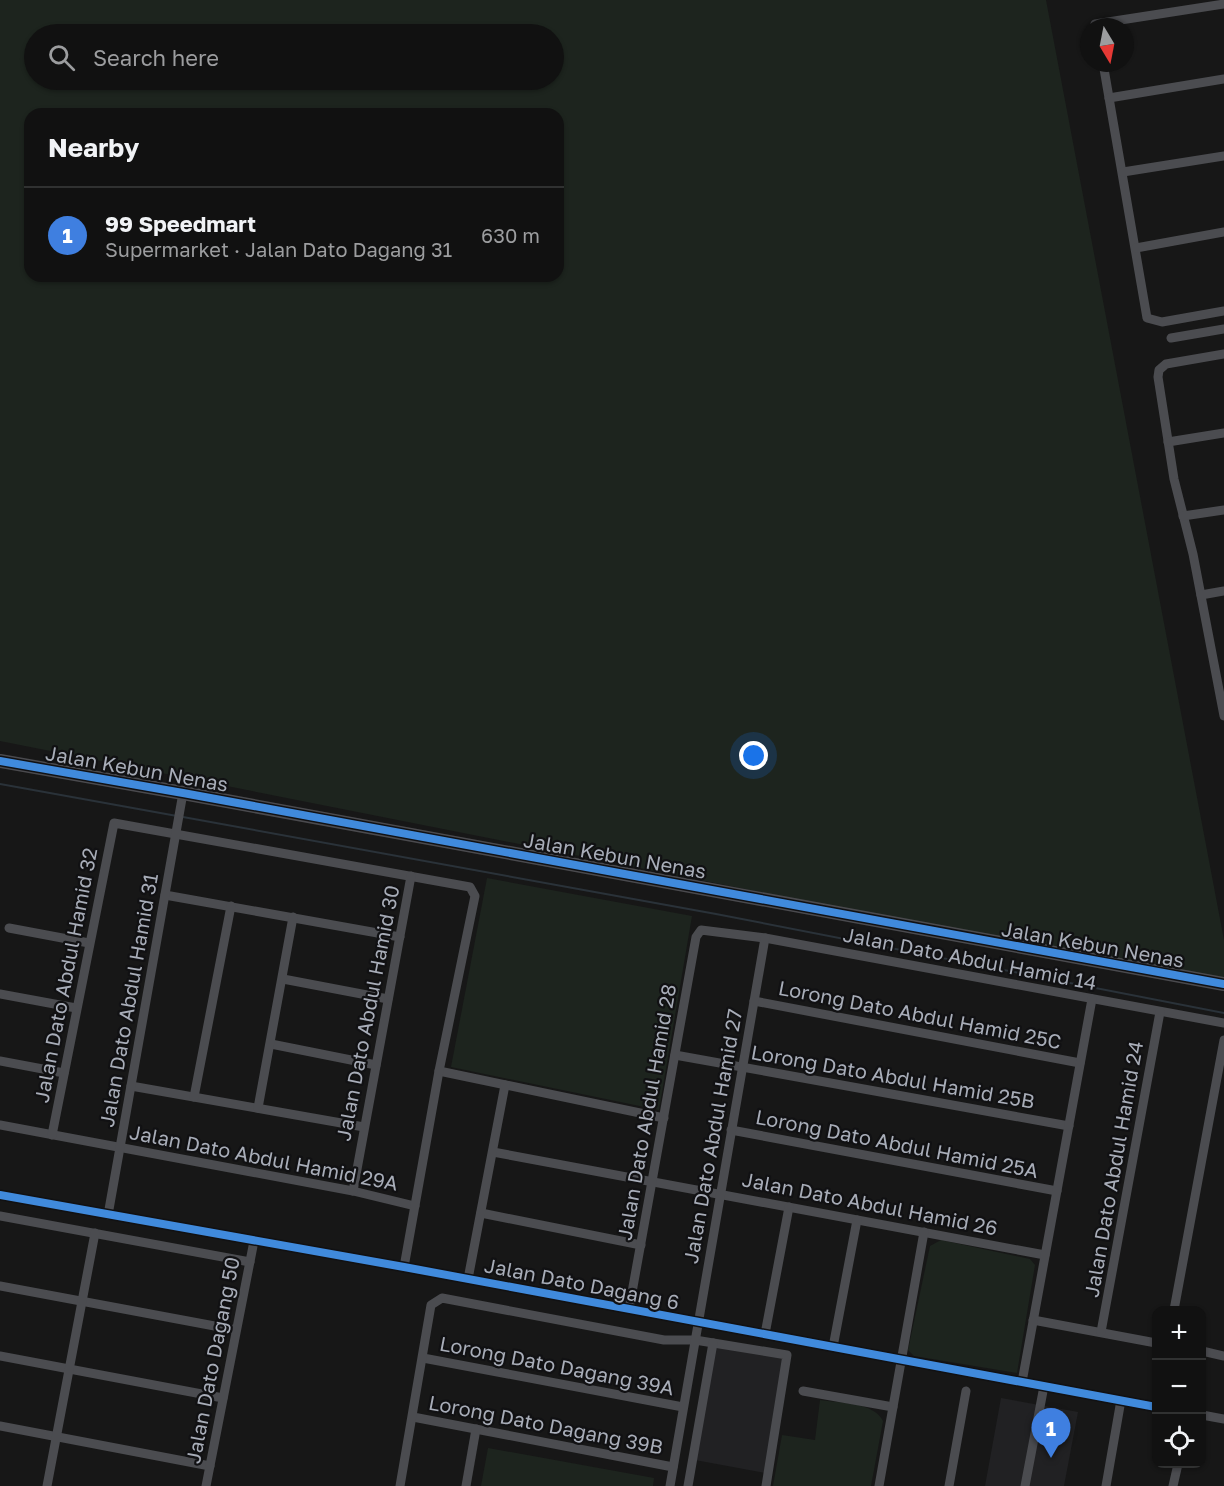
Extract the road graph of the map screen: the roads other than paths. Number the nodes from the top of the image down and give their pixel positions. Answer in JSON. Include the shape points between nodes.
{"nodes":[{"id":1,"x":1224,"y":4,"type":"edge"},
{"id":2,"x":1134,"y":19,"type":"edge"},
{"id":3,"x":1105,"y":72,"type":"edge"},
{"id":4,"x":1224,"y":79,"type":"edge"},
{"id":5,"x":1109,"y":98,"type":"junction"},
{"id":6,"x":1224,"y":156,"type":"edge"},
{"id":7,"x":1123,"y":172,"type":"junction"},
{"id":8,"x":1224,"y":232,"type":"edge"},
{"id":9,"x":1137,"y":248,"type":"junction"},
{"id":10,"x":1224,"y":311,"type":"edge"},
{"id":11,"x":1224,"y":329,"type":"edge"},
{"id":12,"x":1171,"y":338,"type":"dead end"},
{"id":13,"x":1224,"y":354,"type":"edge"},
{"id":14,"x":1224,"y":433,"type":"edge"},
{"id":15,"x":1168,"y":442,"type":"junction"},
{"id":16,"x":1224,"y":510,"type":"edge"},
{"id":17,"x":1183,"y":516,"type":"junction"},
{"id":18,"x":1224,"y":591,"type":"edge"},
{"id":19,"x":1201,"y":595,"type":"junction"},
{"id":20,"x":1219,"y":664,"type":"edge"},
{"id":21,"x":1224,"y":716,"type":"edge"},
{"id":22,"x":0,"y":761,"type":"edge"},
{"id":23,"x":183,"y":793,"type":"junction"},
{"id":24,"x":176,"y":833,"type":"junction"},
{"id":25,"x":411,"y":876,"type":"junction"},
{"id":26,"x":165,"y":895,"type":"junction"},
{"id":27,"x":231,"y":906,"type":"junction"},
{"id":28,"x":293,"y":917,"type":"junction"},
{"id":29,"x":9,"y":928,"type":"dead end"},
{"id":30,"x":709,"y":930,"type":"joint"},
{"id":31,"x":399,"y":937,"type":"junction"},
{"id":32,"x":765,"y":938,"type":"junction"},
{"id":33,"x":89,"y":943,"type":"junction"},
{"id":34,"x":283,"y":979,"type":"junction"},
{"id":35,"x":1224,"y":984,"type":"edge"},
{"id":36,"x":0,"y":994,"type":"edge"},
{"id":37,"x":388,"y":999,"type":"junction"},
{"id":38,"x":1092,"y":999,"type":"junction"},
{"id":39,"x":754,"y":1001,"type":"junction"},
{"id":40,"x":76,"y":1008,"type":"junction"},
{"id":41,"x":1160,"y":1012,"type":"junction"},
{"id":42,"x":1224,"y":1023,"type":"edge"},
{"id":43,"x":1224,"y":1040,"type":"edge"},
{"id":44,"x":271,"y":1044,"type":"junction"},
{"id":45,"x":675,"y":1055,"type":"junction"},
{"id":46,"x":0,"y":1060,"type":"edge"},
{"id":47,"x":1080,"y":1062,"type":"junction"},
{"id":48,"x":376,"y":1065,"type":"junction"},
{"id":49,"x":742,"y":1067,"type":"junction"},
{"id":50,"x":439,"y":1071,"type":"junction"},
{"id":51,"x":64,"y":1073,"type":"junction"},
{"id":52,"x":506,"y":1085,"type":"junction"},
{"id":53,"x":131,"y":1086,"type":"junction"},
{"id":54,"x":194,"y":1097,"type":"junction"},
{"id":55,"x":258,"y":1108,"type":"junction"},
{"id":56,"x":664,"y":1118,"type":"junction"},
{"id":57,"x":0,"y":1125,"type":"edge"},
{"id":58,"x":1069,"y":1126,"type":"junction"},
{"id":59,"x":364,"y":1127,"type":"junction"},
{"id":60,"x":731,"y":1130,"type":"junction"},
{"id":61,"x":52,"y":1135,"type":"junction"},
{"id":62,"x":120,"y":1147,"type":"junction"},
{"id":63,"x":493,"y":1152,"type":"junction"},
{"id":64,"x":652,"y":1180,"type":"junction"},
{"id":65,"x":353,"y":1191,"type":"junction"},
{"id":66,"x":1057,"y":1191,"type":"junction"},
{"id":67,"x":720,"y":1193,"type":"junction"},
{"id":68,"x":0,"y":1195,"type":"edge"},
{"id":69,"x":415,"y":1206,"type":"junction"},
{"id":70,"x":789,"y":1207,"type":"junction"},
{"id":71,"x":481,"y":1213,"type":"junction"},
{"id":72,"x":108,"y":1215,"type":"junction"},
{"id":73,"x":0,"y":1216,"type":"edge"},
{"id":74,"x":857,"y":1220,"type":"junction"},
{"id":75,"x":924,"y":1232,"type":"junction"},
{"id":76,"x":95,"y":1233,"type":"junction"},
{"id":77,"x":254,"y":1241,"type":"junction"},
{"id":78,"x":641,"y":1245,"type":"junction"},
{"id":79,"x":1045,"y":1255,"type":"junction"},
{"id":80,"x":249,"y":1262,"type":"junction"},
{"id":81,"x":404,"y":1267,"type":"junction"},
{"id":82,"x":468,"y":1279,"type":"junction"},
{"id":83,"x":0,"y":1286,"type":"edge"},
{"id":84,"x":82,"y":1302,"type":"junction"},
{"id":85,"x":1175,"y":1306,"type":"edge"},
{"id":86,"x":629,"y":1309,"type":"junction"},
{"id":87,"x":1033,"y":1320,"type":"junction"},
{"id":88,"x":698,"y":1322,"type":"junction"},
{"id":89,"x":236,"y":1330,"type":"junction"},
{"id":90,"x":1101,"y":1332,"type":"junction"},
{"id":91,"x":765,"y":1334,"type":"junction"},
{"id":92,"x":695,"y":1340,"type":"junction"},
{"id":93,"x":1152,"y":1342,"type":"edge"},
{"id":94,"x":713,"y":1343,"type":"junction"},
{"id":95,"x":834,"y":1347,"type":"junction"},
{"id":96,"x":1206,"y":1353,"type":"edge"},
{"id":97,"x":0,"y":1356,"type":"edge"},
{"id":98,"x":1224,"y":1356,"type":"edge"},
{"id":99,"x":423,"y":1358,"type":"junction"},
{"id":100,"x":902,"y":1360,"type":"junction"},
{"id":101,"x":70,"y":1369,"type":"junction"},
{"id":102,"x":1022,"y":1382,"type":"junction"},
{"id":103,"x":1044,"y":1386,"type":"junction"},
{"id":104,"x":803,"y":1391,"type":"dead end"},
{"id":105,"x":966,"y":1391,"type":"dead end"},
{"id":106,"x":224,"y":1398,"type":"junction"},
{"id":107,"x":1121,"y":1400,"type":"junction"},
{"id":108,"x":1152,"y":1406,"type":"edge"},
{"id":109,"x":683,"y":1407,"type":"junction"},
{"id":110,"x":893,"y":1407,"type":"junction"},
{"id":111,"x":1206,"y":1416,"type":"edge"},
{"id":112,"x":413,"y":1417,"type":"junction"},
{"id":113,"x":1224,"y":1419,"type":"edge"},
{"id":114,"x":0,"y":1426,"type":"edge"},
{"id":115,"x":476,"y":1429,"type":"junction"},
{"id":116,"x":57,"y":1437,"type":"junction"},
{"id":117,"x":210,"y":1466,"type":"junction"},
{"id":118,"x":673,"y":1467,"type":"junction"},
{"id":119,"x":1177,"y":1468,"type":"edge"},
{"id":120,"x":47,"y":1486,"type":"edge"},
{"id":121,"x":207,"y":1486,"type":"edge"},
{"id":122,"x":400,"y":1486,"type":"edge"},
{"id":123,"x":466,"y":1486,"type":"edge"},
{"id":124,"x":670,"y":1486,"type":"edge"},
{"id":125,"x":688,"y":1486,"type":"edge"},
{"id":126,"x":766,"y":1486,"type":"edge"},
{"id":127,"x":879,"y":1486,"type":"edge"},
{"id":128,"x":949,"y":1486,"type":"edge"},
{"id":129,"x":1026,"y":1486,"type":"edge"},
{"id":130,"x":1106,"y":1486,"type":"edge"},
{"id":131,"x":1173,"y":1486,"type":"edge"}],
"edges":[{"from":1,"to":2,"type":"street"},
{"from":3,"to":5,"type":"street"},
{"from":4,"to":5,"type":"street"},
{"from":5,"to":7,"type":"street"},
{"from":6,"to":7,"type":"street"},
{"from":7,"to":9,"type":"street"},
{"from":8,"to":9,"type":"street"},
{"from":9,"to":10,"type":"street","via":[[1147,318],[1162,322]]},
{"from":11,"to":12,"type":"street"},
{"from":13,"to":15,"type":"street","via":[[1166,364],[1159,370]]},
{"from":14,"to":15,"type":"street"},
{"from":15,"to":17,"type":"street"},
{"from":16,"to":17,"type":"street"},
{"from":17,"to":19,"type":"street"},
{"from":18,"to":19,"type":"street"},
{"from":19,"to":20,"type":"street"},
{"from":20,"to":21,"type":"street"},
{"from":22,"to":23,"type":"street","name":"Jalan Kebun Nenas"},
{"from":23,"to":24,"type":"street","name":"Jalan Dato Abdul Hamid 31"},
{"from":23,"to":35,"type":"street","name":"Jalan Kebun Nenas"},
{"from":24,"to":25,"type":"street"},
{"from":24,"to":26,"type":"street","name":"Jalan Dato Abdul Hamid 31"},
{"from":24,"to":33,"type":"street","name":"Jalan Dato Abdul Hamid 32","via":[[114,823]]},
{"from":25,"to":31,"type":"street","name":"Jalan Dato Abdul Hamid 30"},
{"from":25,"to":50,"type":"street","via":[[470,887],[473,891]]},
{"from":26,"to":27,"type":"street"},
{"from":26,"to":53,"type":"street","name":"Jalan Dato Abdul Hamid 31"},
{"from":27,"to":28,"type":"street"},
{"from":27,"to":54,"type":"street"},
{"from":28,"to":31,"type":"street"},
{"from":28,"to":34,"type":"street"},
{"from":29,"to":33,"type":"street"},
{"from":30,"to":32,"type":"street","name":"Jalan Dato Abdul Hamid 14"},
{"from":30,"to":45,"type":"street","name":"Jalan Dato Abdul Hamid 28","via":[[702,930],[696,937]]},
{"from":31,"to":37,"type":"street","name":"Jalan Dato Abdul Hamid 30"},
{"from":32,"to":38,"type":"street","name":"Jalan Dato Abdul Hamid 14"},
{"from":32,"to":39,"type":"street","name":"Jalan Dato Abdul Hamid 27"},
{"from":33,"to":40,"type":"street","name":"Jalan Dato Abdul Hamid 32"},
{"from":34,"to":37,"type":"street"},
{"from":34,"to":44,"type":"street"},
{"from":36,"to":40,"type":"street"},
{"from":37,"to":48,"type":"street","name":"Jalan Dato Abdul Hamid 30"},
{"from":38,"to":41,"type":"street","name":"Jalan Dato Abdul Hamid 14"},
{"from":38,"to":47,"type":"street"},
{"from":39,"to":47,"type":"street","name":"Lorong Dato Abdul Hamid 25C"},
{"from":39,"to":49,"type":"street","name":"Jalan Dato Abdul Hamid 27"},
{"from":40,"to":51,"type":"street","name":"Jalan Dato Abdul Hamid 32"},
{"from":41,"to":42,"type":"street","name":"Jalan Dato Abdul Hamid 14"},
{"from":41,"to":90,"type":"street","name":"Jalan Dato Abdul Hamid 24"},
{"from":43,"to":85,"type":"street"},
{"from":44,"to":48,"type":"street"},
{"from":44,"to":55,"type":"street"},
{"from":45,"to":49,"type":"street","name":"Lorong Dato Abdul Hamid 25B"},
{"from":45,"to":56,"type":"street","name":"Jalan Dato Abdul Hamid 28"},
{"from":46,"to":51,"type":"street"},
{"from":47,"to":58,"type":"street"},
{"from":48,"to":59,"type":"street","name":"Jalan Dato Abdul Hamid 30"},
{"from":49,"to":58,"type":"street","name":"Lorong Dato Abdul Hamid 25B"},
{"from":49,"to":60,"type":"street","name":"Jalan Dato Abdul Hamid 27"},
{"from":50,"to":52,"type":"street"},
{"from":50,"to":69,"type":"street"},
{"from":51,"to":61,"type":"street","name":"Jalan Dato Abdul Hamid 32"},
{"from":52,"to":56,"type":"street"},
{"from":52,"to":63,"type":"street"},
{"from":53,"to":54,"type":"street"},
{"from":53,"to":62,"type":"street","name":"Jalan Dato Abdul Hamid 31"},
{"from":54,"to":55,"type":"street"},
{"from":55,"to":59,"type":"street"},
{"from":56,"to":64,"type":"street","name":"Jalan Dato Abdul Hamid 28"},
{"from":57,"to":61,"type":"street","name":"Jalan Dato Abdul Hamid 29A"},
{"from":58,"to":66,"type":"street"},
{"from":59,"to":65,"type":"street","name":"Jalan Dato Abdul Hamid 30"},
{"from":60,"to":66,"type":"street","name":"Lorong Dato Abdul Hamid 25A"},
{"from":60,"to":67,"type":"street","name":"Jalan Dato Abdul Hamid 27"},
{"from":61,"to":62,"type":"street","name":"Jalan Dato Abdul Hamid 29A"},
{"from":62,"to":65,"type":"street","name":"Jalan Dato Abdul Hamid 29A"},
{"from":62,"to":72,"type":"street","name":"Jalan Dato Abdul Hamid 31"},
{"from":63,"to":64,"type":"street","name":"Jalan Dato Abdul Hamid 26"},
{"from":63,"to":71,"type":"street"},
{"from":64,"to":67,"type":"street","name":"Jalan Dato Abdul Hamid 26"},
{"from":64,"to":78,"type":"street","name":"Jalan Dato Abdul Hamid 28"},
{"from":65,"to":69,"type":"street","name":"Jalan Dato Abdul Hamid 29A"},
{"from":66,"to":79,"type":"street"},
{"from":67,"to":70,"type":"street","name":"Jalan Dato Abdul Hamid 26"},
{"from":67,"to":88,"type":"street","name":"Jalan Dato Abdul Hamid 27"},
{"from":68,"to":72,"type":"street","name":"Jalan Dato Dagang 6"},
{"from":69,"to":81,"type":"street"},
{"from":70,"to":74,"type":"street","name":"Jalan Dato Abdul Hamid 26"},
{"from":70,"to":91,"type":"street"},
{"from":71,"to":78,"type":"street"},
{"from":71,"to":82,"type":"street"},
{"from":72,"to":77,"type":"street","name":"Jalan Dato Dagang 6"},
{"from":73,"to":76,"type":"street"},
{"from":74,"to":75,"type":"street","name":"Jalan Dato Abdul Hamid 26"},
{"from":74,"to":95,"type":"street"},
{"from":75,"to":79,"type":"street","name":"Jalan Dato Abdul Hamid 26"},
{"from":75,"to":100,"type":"street"},
{"from":76,"to":80,"type":"street"},
{"from":76,"to":84,"type":"street"},
{"from":77,"to":80,"type":"street","name":"Jalan Dato Dagang 50"},
{"from":77,"to":81,"type":"street","name":"Jalan Dato Dagang 6"},
{"from":78,"to":86,"type":"street","name":"Jalan Dato Abdul Hamid 28"},
{"from":79,"to":87,"type":"street"},
{"from":80,"to":89,"type":"street","name":"Jalan Dato Dagang 50"},
{"from":81,"to":82,"type":"street","name":"Jalan Dato Dagang 6"},
{"from":82,"to":86,"type":"street","name":"Jalan Dato Dagang 6"},
{"from":83,"to":84,"type":"street"},
{"from":84,"to":89,"type":"street"},
{"from":84,"to":101,"type":"street"},
{"from":86,"to":88,"type":"street","name":"Jalan Dato Dagang 6"},
{"from":87,"to":90,"type":"street"},
{"from":87,"to":102,"type":"street"},
{"from":88,"to":91,"type":"street","name":"Jalan Dato Dagang 6"},
{"from":88,"to":92,"type":"street","name":"Jalan Dato Abdul Hamid 27"},
{"from":89,"to":106,"type":"street","name":"Jalan Dato Dagang 50"},
{"from":90,"to":93,"type":"street"},
{"from":91,"to":95,"type":"street","name":"Jalan Dato Dagang 6"},
{"from":92,"to":94,"type":"street"},
{"from":92,"to":99,"type":"street","via":[[664,1340],[441,1298],[431,1305]]},
{"from":92,"to":109,"type":"street","name":"Jalan Dato Abdul Hamid 27"},
{"from":94,"to":125,"type":"street"},
{"from":94,"to":126,"type":"street","via":[[786,1355]]},
{"from":95,"to":100,"type":"street","name":"Jalan Dato Dagang 6"},
{"from":96,"to":98,"type":"street"},
{"from":97,"to":101,"type":"street"},
{"from":99,"to":109,"type":"street","name":"Lorong Dato Dagang 39A"},
{"from":99,"to":112,"type":"street"},
{"from":100,"to":102,"type":"street","name":"Jalan Dato Dagang 6"},
{"from":100,"to":110,"type":"street"},
{"from":101,"to":106,"type":"street"},
{"from":101,"to":116,"type":"street"},
{"from":102,"to":103,"type":"street","name":"Jalan Dato Dagang 6"},
{"from":103,"to":107,"type":"street","name":"Jalan Dato Dagang 6"},
{"from":103,"to":129,"type":"street"},
{"from":104,"to":110,"type":"street"},
{"from":105,"to":128,"type":"street"},
{"from":106,"to":117,"type":"street","name":"Jalan Dato Dagang 50"},
{"from":107,"to":108,"type":"street","name":"Jalan Dato Dagang 6"},
{"from":107,"to":130,"type":"street"},
{"from":109,"to":118,"type":"street","name":"Jalan Dato Abdul Hamid 27"},
{"from":110,"to":127,"type":"street"},
{"from":111,"to":113,"type":"street"},
{"from":112,"to":115,"type":"street","name":"Lorong Dato Dagang 39B"},
{"from":112,"to":122,"type":"street"},
{"from":114,"to":116,"type":"street"},
{"from":115,"to":118,"type":"street","name":"Lorong Dato Dagang 39B"},
{"from":115,"to":123,"type":"street"},
{"from":116,"to":117,"type":"street"},
{"from":116,"to":120,"type":"street"},
{"from":117,"to":121,"type":"street","name":"Jalan Dato Dagang 50"},
{"from":118,"to":124,"type":"street","name":"Jalan Dato Abdul Hamid 27"},
{"from":119,"to":131,"type":"street"}]}
